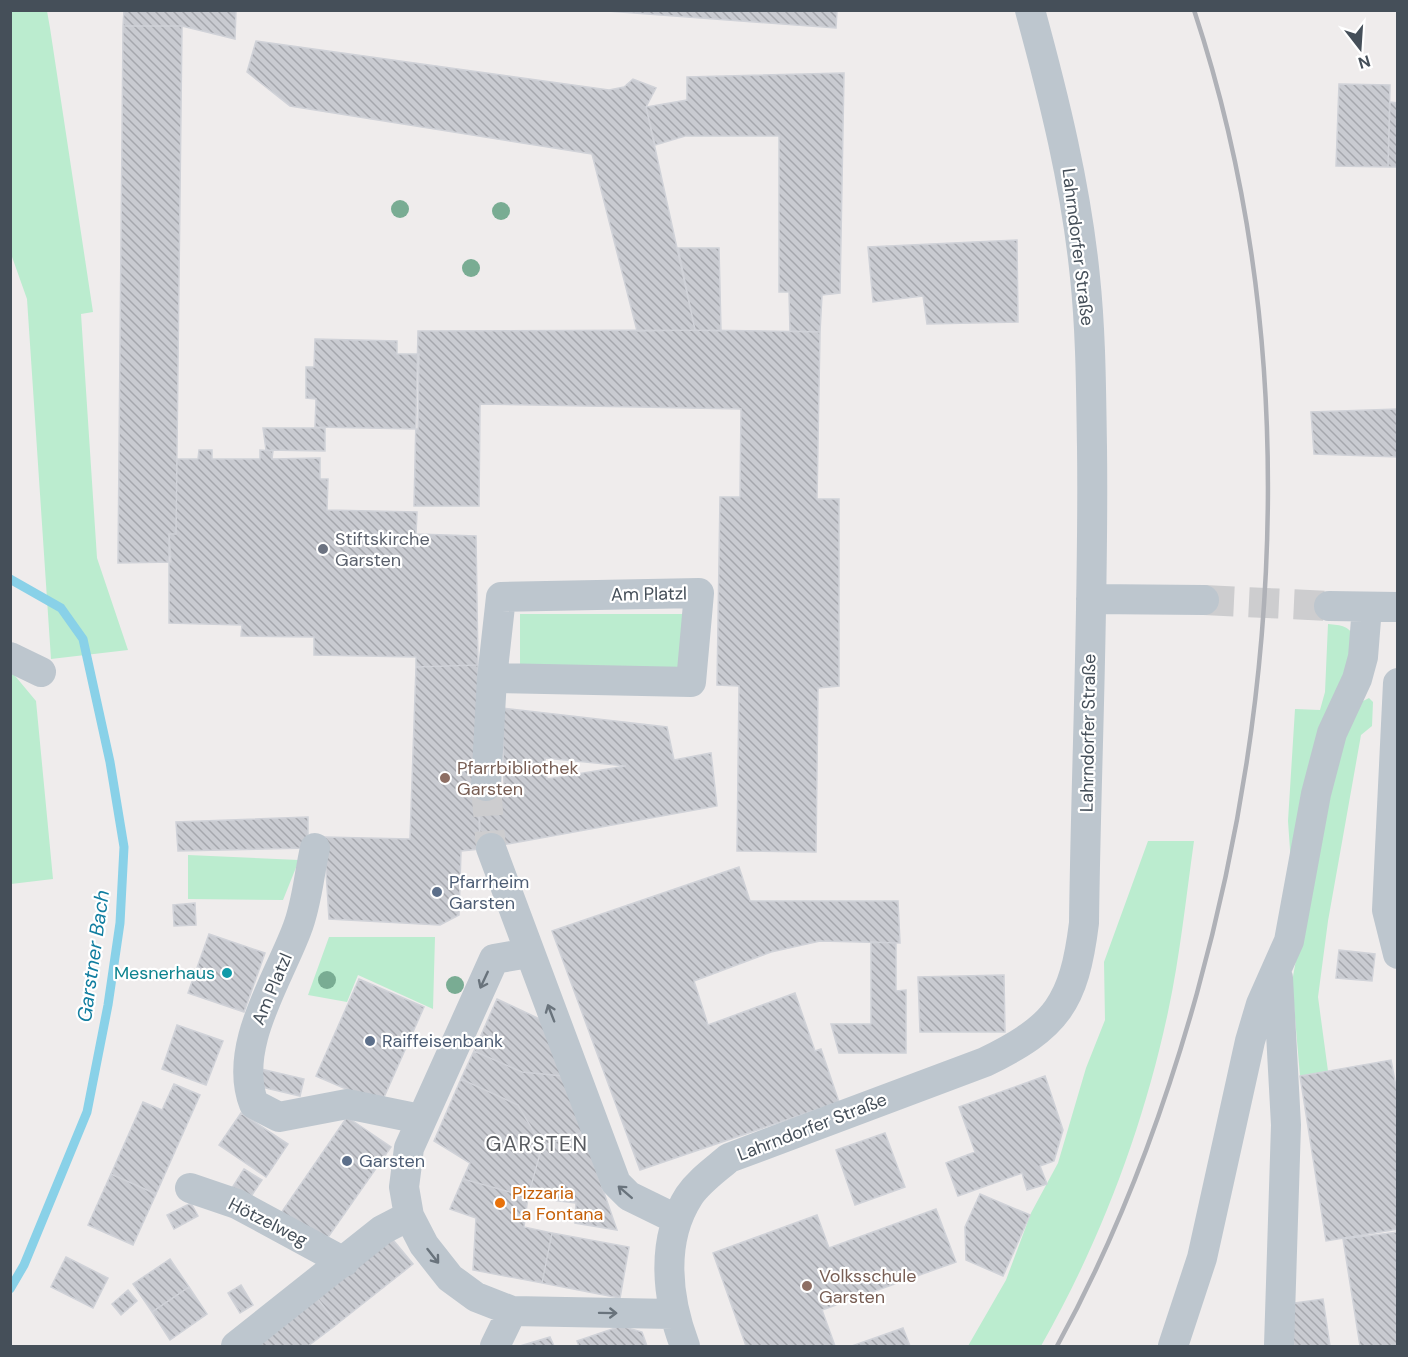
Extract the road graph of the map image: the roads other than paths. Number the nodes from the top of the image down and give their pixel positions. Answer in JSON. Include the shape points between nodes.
{"nodes":[{"id":1,"x":1030,"y":10,"type":"edge"},
{"id":2,"x":1091,"y":599,"type":"junction"},
{"id":3,"x":1204,"y":600,"type":"tunnel mouth"},
{"id":4,"x":1329,"y":606,"type":"tunnel mouth"},
{"id":5,"x":1367,"y":607,"type":"junction"},
{"id":6,"x":1398,"y":607,"type":"edge"},
{"id":7,"x":10,"y":657,"type":"edge"},
{"id":8,"x":41,"y":672,"type":"dead end"},
{"id":9,"x":492,"y":678,"type":"junction"},
{"id":10,"x":1398,"y":683,"type":"edge"},
{"id":11,"x":486,"y":786,"type":"tunnel mouth"},
{"id":12,"x":315,"y":848,"type":"dead end"},
{"id":13,"x":491,"y":848,"type":"tunnel mouth"},
{"id":14,"x":529,"y":953,"type":"junction"},
{"id":15,"x":1398,"y":954,"type":"edge"},
{"id":16,"x":1280,"y":966,"type":"junction"},
{"id":17,"x":420,"y":1119,"type":"junction"},
{"id":18,"x":190,"y":1188,"type":"dead end"},
{"id":19,"x":409,"y":1216,"type":"junction"},
{"id":20,"x":676,"y":1219,"type":"junction"},
{"id":21,"x":344,"y":1262,"type":"junction"},
{"id":22,"x":512,"y":1311,"type":"junction"},
{"id":23,"x":673,"y":1314,"type":"junction"},
{"id":24,"x":236,"y":1347,"type":"edge"},
{"id":25,"x":495,"y":1347,"type":"edge"},
{"id":26,"x":685,"y":1347,"type":"edge"},
{"id":27,"x":1173,"y":1347,"type":"edge"},
{"id":28,"x":1280,"y":1347,"type":"edge"}],
"edges":[{"from":1,"to":2,"type":"street","name":"Lahrndorfer Straße","via":[[1056,103],[1085,276],[1090,353]]},
{"from":2,"to":3,"type":"street"},
{"from":2,"to":20,"type":"street","name":"Lahrndorfer Straße","via":[[1084,923],[1071,986],[1058,1008],[1045,1027],[1023,1044],[985,1062],[729,1158],[691,1194]]},
{"from":4,"to":5,"type":"street"},
{"from":5,"to":6,"type":"street"},
{"from":5,"to":16,"type":"street","via":[[1363,657],[1332,733],[1316,794],[1289,941]]},
{"from":7,"to":8,"type":"street"},
{"from":9,"to":9,"type":"street","name":"Am Platzl","via":[[691,682],[699,593],[501,597]]},
{"from":9,"to":11,"type":"street","name":"Am Platzl"},
{"from":10,"to":15,"type":"street","via":[[1387,910]]},
{"from":12,"to":17,"type":"street","name":"Am Platzl","via":[[298,926],[253,1033],[249,1091],[254,1104],[279,1117],[346,1104]]},
{"from":13,"to":14,"type":"street"},
{"from":14,"to":17,"type":"street","one_way":true,"via":[[494,959]]},
{"from":20,"to":14,"type":"street","one_way":true,"via":[[628,1196],[616,1183]]},
{"from":16,"to":27,"type":"street","via":[[1261,1004],[1250,1041],[1202,1258]]},
{"from":16,"to":28,"type":"street","via":[[1276,988],[1286,1125]]},
{"from":17,"to":19,"type":"street","via":[[409,1148],[404,1187]]},
{"from":18,"to":21,"type":"street","name":"Hötzelweg","via":[[237,1204]]},
{"from":19,"to":21,"type":"street","via":[[382,1230]]},
{"from":19,"to":22,"type":"street","one_way":true,"via":[[424,1245],[450,1278],[476,1297]]},
{"from":20,"to":23,"type":"street","via":[[670,1258]]},
{"from":21,"to":24,"type":"street"},
{"from":22,"to":23,"type":"street","one_way":true},
{"from":22,"to":25,"type":"street"},
{"from":23,"to":26,"type":"street"}]}
